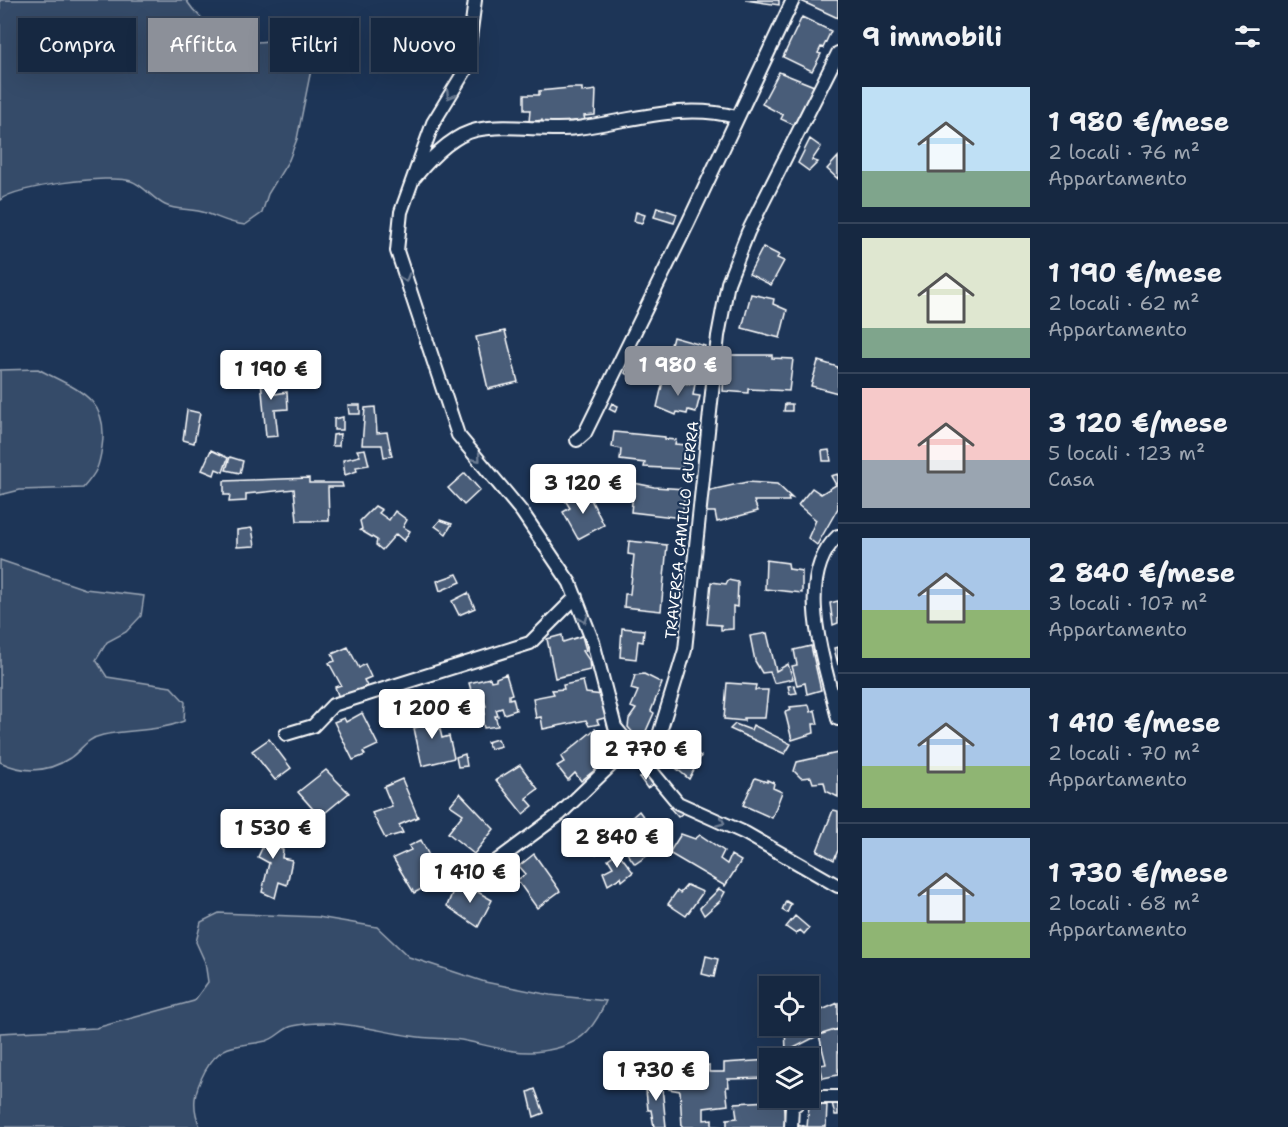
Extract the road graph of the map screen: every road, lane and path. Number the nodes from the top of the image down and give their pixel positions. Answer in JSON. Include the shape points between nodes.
{"nodes":[{"id":1,"x":475,"y":0,"type":"edge"},
{"id":2,"x":793,"y":0,"type":"edge"},
{"id":3,"x":838,"y":53,"type":"edge"},
{"id":4,"x":736,"y":117,"type":"junction"},
{"id":5,"x":412,"y":181,"type":"junction"},
{"id":6,"x":577,"y":440,"type":"dead end"},
{"id":7,"x":838,"y":536,"type":"edge"},
{"id":8,"x":576,"y":597,"type":"junction"},
{"id":9,"x":838,"y":718,"type":"edge"},
{"id":10,"x":286,"y":734,"type":"dead end"},
{"id":11,"x":632,"y":745,"type":"junction"},
{"id":12,"x":656,"y":745,"type":"dead end"},
{"id":13,"x":479,"y":874,"type":"dead end"},
{"id":14,"x":838,"y":886,"type":"edge"},
{"id":15,"x":838,"y":1097,"type":"edge"},
{"id":16,"x":819,"y":1098,"type":"edge"},
{"id":17,"x":792,"y":1108,"type":"edge"},
{"id":18,"x":791,"y":1127,"type":"edge"}],
"edges":[{"from":1,"to":5,"type":"street","one_way":true,"via":[[466,69],[432,123]]},
{"from":2,"to":4,"type":"street"},
{"from":3,"to":12,"type":"street","name":"TRAVERSA CAMILLO GUERRA","via":[[748,232],[728,283],[718,336],[685,650]]},
{"from":4,"to":5,"type":"street","via":[[718,112],[678,111],[576,128],[475,130],[455,140]]},
{"from":4,"to":6,"type":"street","via":[[610,383],[585,433]]},
{"from":5,"to":8,"type":"street","one_way":true,"via":[[401,212],[397,251],[458,435],[522,512]]},
{"from":7,"to":9,"type":"street","via":[[821,555],[814,600]]},
{"from":8,"to":10,"type":"street","via":[[530,643],[333,705],[313,726]]},
{"from":8,"to":11,"type":"street","one_way":true,"via":[[593,642],[615,727]]},
{"from":11,"to":13,"type":"street","via":[[560,814]]},
{"from":11,"to":14,"type":"street","one_way":true,"via":[[678,803],[745,833]]},
{"from":15,"to":16,"type":"street"},
{"from":17,"to":18,"type":"street"}]}
